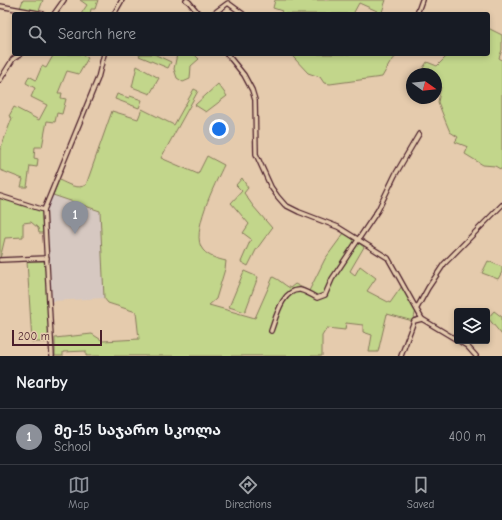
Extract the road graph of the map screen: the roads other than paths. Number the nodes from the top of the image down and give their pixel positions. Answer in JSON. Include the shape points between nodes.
{"nodes":[{"id":1,"x":64,"y":0,"type":"edge"},
{"id":2,"x":122,"y":0,"type":"edge"},
{"id":3,"x":186,"y":0,"type":"edge"},
{"id":4,"x":422,"y":0,"type":"edge"},
{"id":5,"x":0,"y":6,"type":"edge"},
{"id":6,"x":32,"y":12,"type":"edge"},
{"id":7,"x":55,"y":12,"type":"edge"},
{"id":8,"x":115,"y":12,"type":"edge"},
{"id":9,"x":198,"y":12,"type":"edge"},
{"id":10,"x":216,"y":12,"type":"edge"},
{"id":11,"x":240,"y":12,"type":"edge"},
{"id":12,"x":418,"y":12,"type":"edge"},
{"id":13,"x":18,"y":56,"type":"edge"},
{"id":14,"x":104,"y":56,"type":"edge"},
{"id":15,"x":229,"y":56,"type":"edge"},
{"id":16,"x":0,"y":80,"type":"edge"},
{"id":17,"x":419,"y":134,"type":"dead end"},
{"id":18,"x":0,"y":196,"type":"edge"},
{"id":19,"x":502,"y":205,"type":"edge"},
{"id":20,"x":44,"y":210,"type":"junction"},
{"id":21,"x":357,"y":240,"type":"junction"},
{"id":22,"x":47,"y":258,"type":"junction"},
{"id":23,"x":0,"y":260,"type":"edge"},
{"id":24,"x":417,"y":310,"type":"junction"},
{"id":25,"x":422,"y":319,"type":"junction"},
{"id":26,"x":414,"y":321,"type":"junction"},
{"id":27,"x":271,"y":331,"type":"dead end"},
{"id":28,"x":454,"y":338,"type":"edge"},
{"id":29,"x":464,"y":344,"type":"edge"},
{"id":30,"x":52,"y":356,"type":"edge"},
{"id":31,"x":401,"y":356,"type":"edge"},
{"id":32,"x":476,"y":356,"type":"edge"}],
"edges":[{"from":1,"to":7,"type":"street"},
{"from":2,"to":8,"type":"street"},
{"from":3,"to":9,"type":"street"},
{"from":4,"to":12,"type":"street"},
{"from":5,"to":6,"type":"street"},
{"from":10,"to":11,"type":"street","via":[[228,3]]},
{"from":13,"to":16,"type":"street","via":[[13,59]]},
{"from":14,"to":20,"type":"street","via":[[98,78]]},
{"from":15,"to":21,"type":"street","via":[[252,90],[255,100],[256,154],[271,187],[286,205],[338,227]]},
{"from":17,"to":21,"type":"street","via":[[378,210]]},
{"from":18,"to":20,"type":"street"},
{"from":19,"to":24,"type":"street","via":[[444,264]]},
{"from":20,"to":22,"type":"street"},
{"from":21,"to":24,"type":"street","via":[[388,258]]},
{"from":21,"to":27,"type":"street","via":[[325,294],[317,298],[300,290],[284,297]]},
{"from":22,"to":23,"type":"street"},
{"from":22,"to":30,"type":"street"},
{"from":24,"to":25,"type":"street"},
{"from":24,"to":26,"type":"street"},
{"from":25,"to":26,"type":"street"},
{"from":25,"to":28,"type":"street"},
{"from":26,"to":31,"type":"street"},
{"from":29,"to":32,"type":"street"}]}
